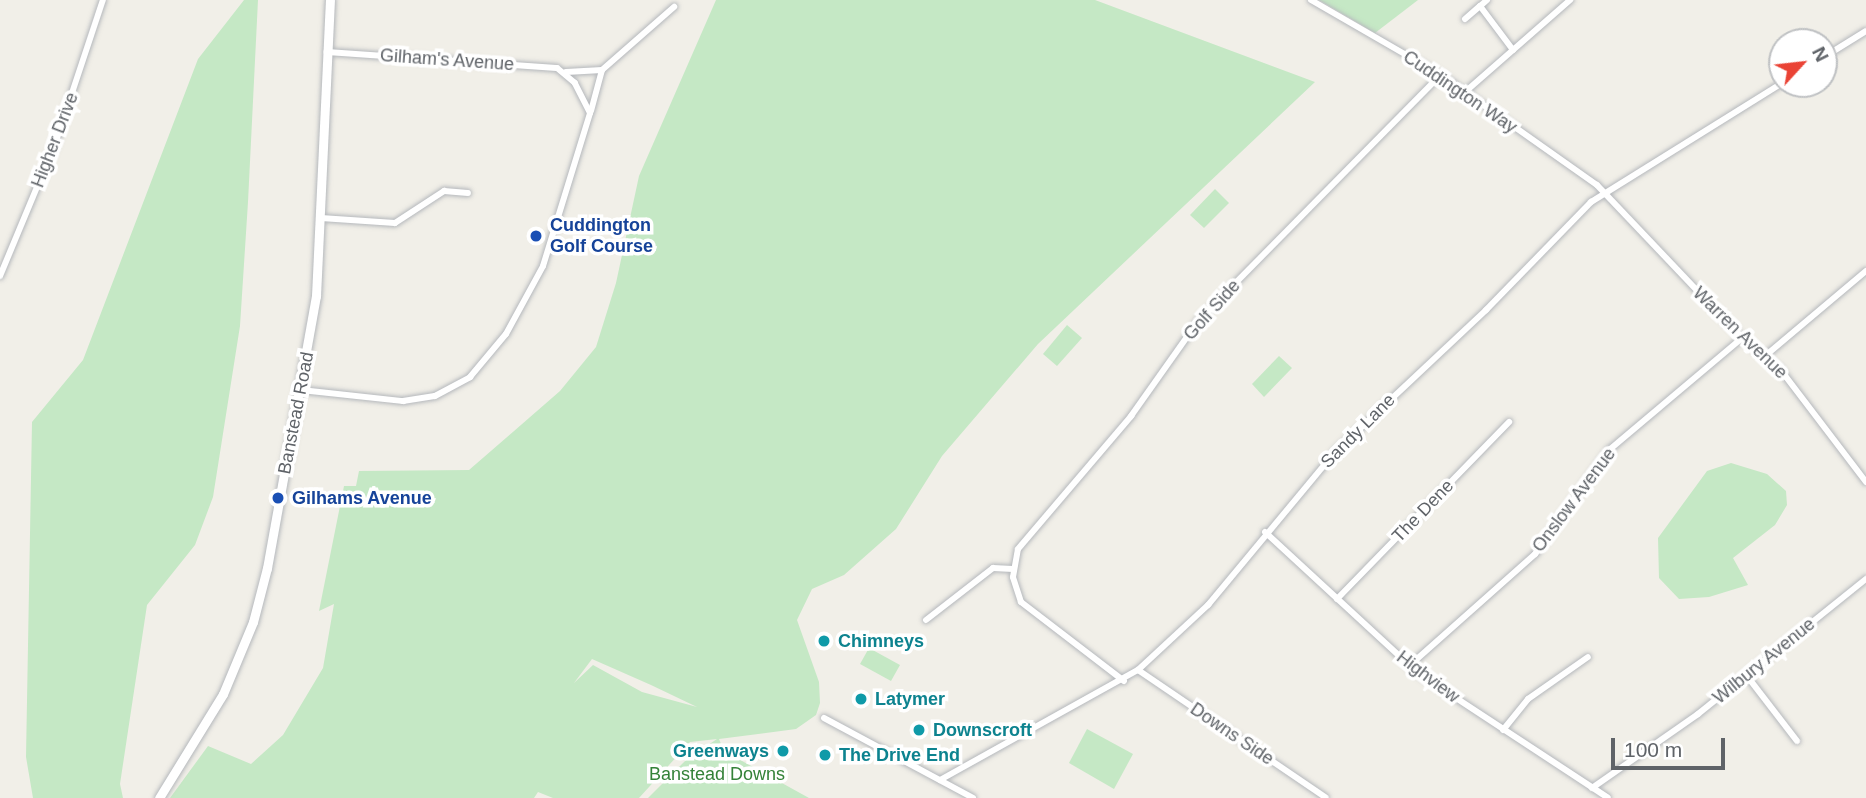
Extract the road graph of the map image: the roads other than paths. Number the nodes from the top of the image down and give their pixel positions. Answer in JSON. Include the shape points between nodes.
{"nodes":[{"id":1,"x":103,"y":0,"type":"edge"},
{"id":2,"x":330,"y":0,"type":"edge"},
{"id":3,"x":1311,"y":0,"type":"edge"},
{"id":4,"x":1487,"y":0,"type":"edge"},
{"id":5,"x":1570,"y":0,"type":"edge"},
{"id":6,"x":1480,"y":6,"type":"junction"},
{"id":7,"x":674,"y":7,"type":"dead end"},
{"id":8,"x":1465,"y":19,"type":"dead end"},
{"id":9,"x":1866,"y":32,"type":"edge"},
{"id":10,"x":1838,"y":49,"type":"edge"},
{"id":11,"x":1513,"y":50,"type":"junction"},
{"id":12,"x":327,"y":52,"type":"junction"},
{"id":13,"x":602,"y":70,"type":"junction"},
{"id":14,"x":566,"y":72,"type":"junction"},
{"id":15,"x":1441,"y":75,"type":"junction"},
{"id":16,"x":1465,"y":92,"type":"junction"},
{"id":17,"x":1768,"y":92,"type":"edge"},
{"id":18,"x":590,"y":113,"type":"junction"},
{"id":19,"x":468,"y":193,"type":"dead end"},
{"id":20,"x":1603,"y":193,"type":"junction"},
{"id":21,"x":321,"y":218,"type":"junction"},
{"id":22,"x":1866,"y":271,"type":"edge"},
{"id":23,"x":0,"y":276,"type":"edge"},
{"id":24,"x":1742,"y":338,"type":"junction"},
{"id":25,"x":1765,"y":356,"type":"junction"},
{"id":26,"x":301,"y":390,"type":"junction"},
{"id":27,"x":1509,"y":422,"type":"dead end"},
{"id":28,"x":1866,"y":482,"type":"edge"},
{"id":29,"x":1265,"y":532,"type":"junction"},
{"id":30,"x":1013,"y":569,"type":"junction"},
{"id":31,"x":1866,"y":579,"type":"edge"},
{"id":32,"x":1337,"y":599,"type":"junction"},
{"id":33,"x":926,"y":620,"type":"dead end"},
{"id":34,"x":1588,"y":657,"type":"dead end"},
{"id":35,"x":1409,"y":666,"type":"junction"},
{"id":36,"x":1138,"y":670,"type":"junction"},
{"id":37,"x":1747,"y":676,"type":"junction"},
{"id":38,"x":1124,"y":681,"type":"junction"},
{"id":39,"x":824,"y":718,"type":"dead end"},
{"id":40,"x":1503,"y":730,"type":"junction"},
{"id":41,"x":1797,"y":741,"type":"dead end"},
{"id":42,"x":940,"y":780,"type":"junction"},
{"id":43,"x":1592,"y":788,"type":"junction"},
{"id":44,"x":159,"y":798,"type":"edge"},
{"id":45,"x":973,"y":798,"type":"edge"},
{"id":46,"x":1326,"y":798,"type":"edge"},
{"id":47,"x":1608,"y":798,"type":"edge"}],
"edges":[{"from":1,"to":23,"type":"street","name":"Higher Drive","via":[[64,120]]},
{"from":2,"to":12,"type":"street","name":"Banstead Road"},
{"from":3,"to":15,"type":"street","name":"Cuddington Way"},
{"from":4,"to":6,"type":"street"},
{"from":5,"to":11,"type":"street"},
{"from":6,"to":8,"type":"street"},
{"from":6,"to":11,"type":"street"},
{"from":7,"to":13,"type":"street"},
{"from":9,"to":10,"type":"street"},
{"from":11,"to":16,"type":"street"},
{"from":12,"to":14,"type":"street","name":"Gilham's Avenue"},
{"from":12,"to":21,"type":"street","name":"Banstead Road"},
{"from":13,"to":14,"type":"street","name":"Gilham's Avenue"},
{"from":13,"to":18,"type":"street"},
{"from":14,"to":18,"type":"street"},
{"from":15,"to":16,"type":"street","name":"Cuddington Way"},
{"from":15,"to":30,"type":"street","name":"Golf Side","via":[[1199,320],[1131,416],[1025,539]]},
{"from":16,"to":20,"type":"street","name":"Cuddington Way"},
{"from":17,"to":20,"type":"street","name":"Sandy Lane"},
{"from":18,"to":26,"type":"street","via":[[543,266],[506,334],[470,377],[435,397],[403,401]]},
{"from":19,"to":21,"type":"street","via":[[444,191],[395,223]]},
{"from":20,"to":24,"type":"street","name":"Warren Avenue"},
{"from":20,"to":29,"type":"street","name":"Sandy Lane","via":[[1361,426]]},
{"from":21,"to":26,"type":"street","name":"Banstead Road","via":[[316,296]]},
{"from":22,"to":25,"type":"street"},
{"from":24,"to":25,"type":"street","name":"Warren Avenue"},
{"from":24,"to":35,"type":"street","name":"Onslow Avenue","via":[[1609,450],[1535,554]]},
{"from":25,"to":28,"type":"street","name":"Warren Avenue"},
{"from":26,"to":44,"type":"street","name":"Banstead Road","via":[[253,622],[208,726]]},
{"from":27,"to":32,"type":"street","name":"The Dene"},
{"from":29,"to":32,"type":"street","name":"Highview"},
{"from":29,"to":36,"type":"street","name":"Sandy Lane","via":[[1208,605]]},
{"from":30,"to":33,"type":"street","via":[[993,568]]},
{"from":30,"to":38,"type":"street","via":[[1017,596],[1026,609]]},
{"from":31,"to":37,"type":"street","name":"Wilbury Avenue"},
{"from":32,"to":35,"type":"street","name":"Highview"},
{"from":34,"to":40,"type":"street","via":[[1528,699]]},
{"from":35,"to":40,"type":"street","name":"Highview"},
{"from":36,"to":38,"type":"street","name":"Sandy Lane"},
{"from":36,"to":46,"type":"street","name":"Downs Side"},
{"from":37,"to":41,"type":"street"},
{"from":37,"to":43,"type":"street","name":"Wilbury Avenue"},
{"from":38,"to":42,"type":"street","name":"Sandy Lane"},
{"from":39,"to":42,"type":"street"},
{"from":40,"to":43,"type":"street","name":"Highview"},
{"from":42,"to":45,"type":"street"},
{"from":43,"to":47,"type":"street","name":"Highview"}]}
